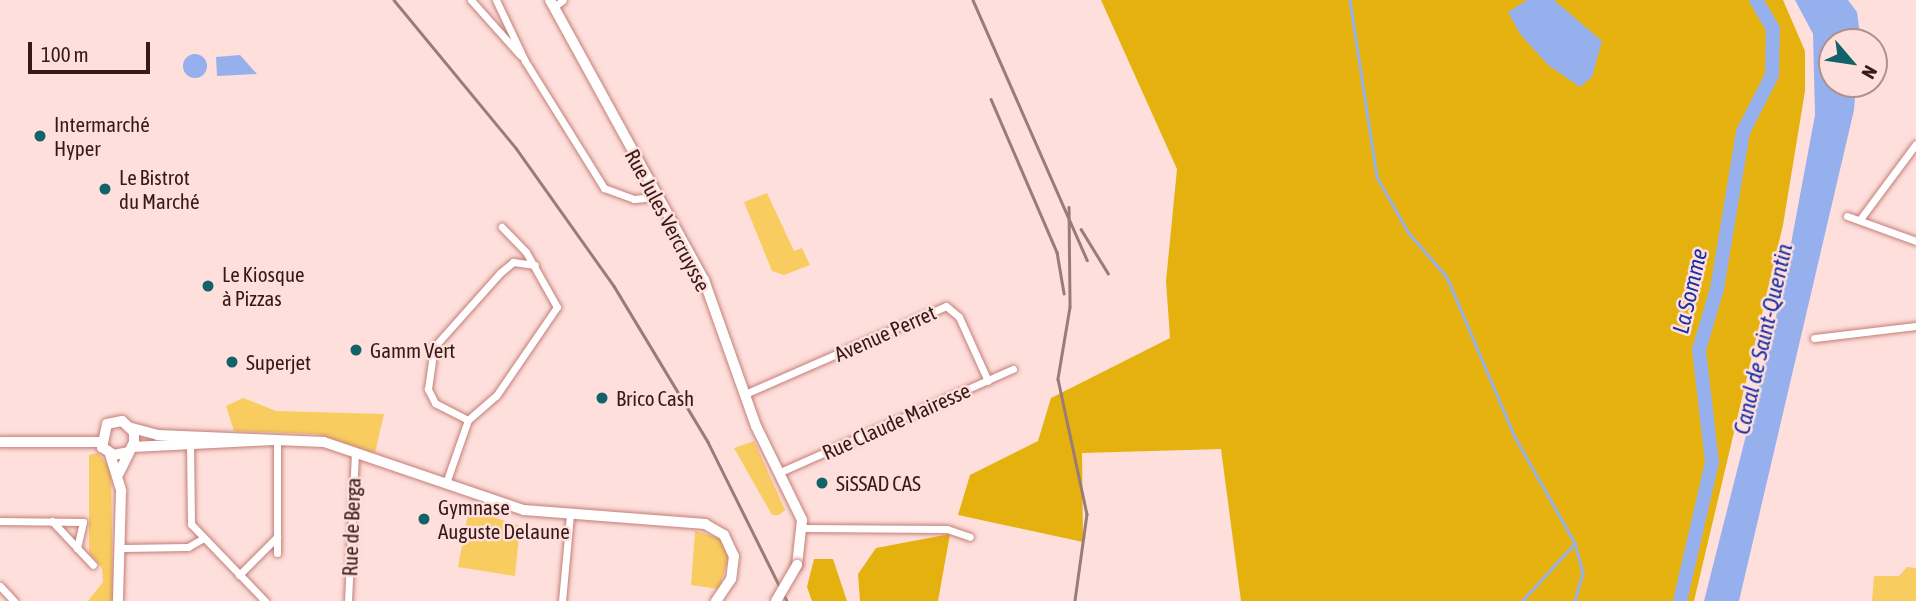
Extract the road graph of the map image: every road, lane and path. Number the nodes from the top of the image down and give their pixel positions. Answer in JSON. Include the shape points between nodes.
{"nodes":[{"id":1,"x":471,"y":0,"type":"edge"},
{"id":2,"x":496,"y":0,"type":"edge"},
{"id":3,"x":556,"y":2,"type":"edge"},
{"id":4,"x":525,"y":61,"type":"junction"},
{"id":5,"x":1916,"y":144,"type":"edge"},
{"id":6,"x":656,"y":197,"type":"junction"},
{"id":7,"x":1847,"y":216,"type":"dead end"},
{"id":8,"x":1861,"y":218,"type":"junction"},
{"id":9,"x":502,"y":227,"type":"dead end"},
{"id":10,"x":1916,"y":241,"type":"edge"},
{"id":11,"x":535,"y":265,"type":"junction"},
{"id":12,"x":1916,"y":326,"type":"edge"},
{"id":13,"x":1814,"y":338,"type":"dead end"},
{"id":14,"x":1013,"y":369,"type":"dead end"},
{"id":15,"x":988,"y":381,"type":"junction"},
{"id":16,"x":745,"y":394,"type":"junction"},
{"id":17,"x":468,"y":420,"type":"junction"},
{"id":18,"x":132,"y":428,"type":"junction"},
{"id":19,"x":229,"y":434,"type":"junction"},
{"id":20,"x":190,"y":439,"type":"junction"},
{"id":21,"x":277,"y":439,"type":"junction"},
{"id":22,"x":0,"y":442,"type":"edge"},
{"id":23,"x":100,"y":442,"type":"junction"},
{"id":24,"x":229,"y":446,"type":"junction"},
{"id":25,"x":130,"y":450,"type":"junction"},
{"id":26,"x":355,"y":453,"type":"junction"},
{"id":27,"x":110,"y":454,"type":"junction"},
{"id":28,"x":119,"y":473,"type":"junction"},
{"id":29,"x":778,"y":473,"type":"junction"},
{"id":30,"x":446,"y":483,"type":"junction"},
{"id":31,"x":570,"y":515,"type":"junction"},
{"id":32,"x":0,"y":521,"type":"edge"},
{"id":33,"x":52,"y":522,"type":"junction"},
{"id":34,"x":803,"y":528,"type":"junction"},
{"id":35,"x":277,"y":537,"type":"junction"},
{"id":36,"x":970,"y":537,"type":"dead end"},
{"id":37,"x":202,"y":539,"type":"junction"},
{"id":38,"x":77,"y":548,"type":"junction"},
{"id":39,"x":123,"y":548,"type":"junction"},
{"id":40,"x":277,"y":553,"type":"dead end"},
{"id":41,"x":93,"y":565,"type":"dead end"},
{"id":42,"x":239,"y":575,"type":"junction"},
{"id":43,"x":0,"y":586,"type":"edge"},
{"id":44,"x":14,"y":601,"type":"edge"},
{"id":45,"x":118,"y":601,"type":"edge"},
{"id":46,"x":265,"y":601,"type":"edge"},
{"id":47,"x":348,"y":601,"type":"edge"},
{"id":48,"x":562,"y":601,"type":"edge"},
{"id":49,"x":716,"y":601,"type":"edge"},
{"id":50,"x":776,"y":601,"type":"edge"}],
"edges":[{"from":1,"to":4,"type":"street"},
{"from":2,"to":4,"type":"street"},
{"from":3,"to":6,"type":"main road","name":"Rue Jules Vercruysse"},
{"from":4,"to":6,"type":"street","via":[[604,188],[634,199]]},
{"from":5,"to":8,"type":"street"},
{"from":6,"to":16,"type":"main road","name":"Rue Jules Vercruysse","via":[[704,280]]},
{"from":7,"to":8,"type":"street"},
{"from":8,"to":10,"type":"street"},
{"from":9,"to":11,"type":"street"},
{"from":11,"to":17,"type":"street","via":[[555,294],[552,321],[506,374],[496,396]]},
{"from":11,"to":17,"type":"street","via":[[513,262],[500,272],[434,346],[428,389],[435,403]]},
{"from":12,"to":13,"type":"street"},
{"from":14,"to":15,"type":"street","name":"Rue Claude Mairesse"},
{"from":15,"to":16,"type":"street","name":"Avenue Perret","via":[[959,317],[946,306]]},
{"from":15,"to":29,"type":"street","name":"Rue Claude Mairesse"},
{"from":16,"to":29,"type":"main road","name":"Rue Jules Vercruysse"},
{"from":17,"to":30,"type":"street"},
{"from":18,"to":20,"type":"street"},
{"from":18,"to":23,"type":"street","via":[[111,422]]},
{"from":18,"to":25,"type":"street"},
{"from":19,"to":20,"type":"street"},
{"from":19,"to":21,"type":"street"},
{"from":19,"to":24,"type":"street"},
{"from":20,"to":24,"type":"street"},
{"from":20,"to":25,"type":"street"},
{"from":20,"to":37,"type":"street","via":[[196,531]]},
{"from":21,"to":24,"type":"street"},
{"from":21,"to":26,"type":"street","via":[[324,442]]},
{"from":21,"to":35,"type":"street"},
{"from":22,"to":23,"type":"street"},
{"from":23,"to":27,"type":"street"},
{"from":25,"to":27,"type":"street"},
{"from":25,"to":28,"type":"street"},
{"from":26,"to":30,"type":"street"},
{"from":26,"to":47,"type":"street","name":"Rue de Berga"},
{"from":27,"to":28,"type":"street"},
{"from":28,"to":39,"type":"street"},
{"from":29,"to":34,"type":"main road","name":"Rue Jules Vercruysse"},
{"from":30,"to":31,"type":"street","via":[[517,509]]},
{"from":31,"to":48,"type":"street"},
{"from":31,"to":49,"type":"street","via":[[711,526],[727,539],[735,560]]},
{"from":32,"to":33,"type":"street"},
{"from":33,"to":38,"type":"street"},
{"from":33,"to":38,"type":"street","via":[[83,522]]},
{"from":34,"to":36,"type":"street","via":[[947,528]]},
{"from":34,"to":50,"type":"main road","bridge":true,"via":[[797,565]]},
{"from":35,"to":40,"type":"street"},
{"from":35,"to":42,"type":"street"},
{"from":37,"to":39,"type":"street","via":[[188,547]]},
{"from":37,"to":42,"type":"street"},
{"from":38,"to":41,"type":"street"},
{"from":39,"to":45,"type":"street"},
{"from":42,"to":46,"type":"street"},
{"from":43,"to":44,"type":"street"}]}
